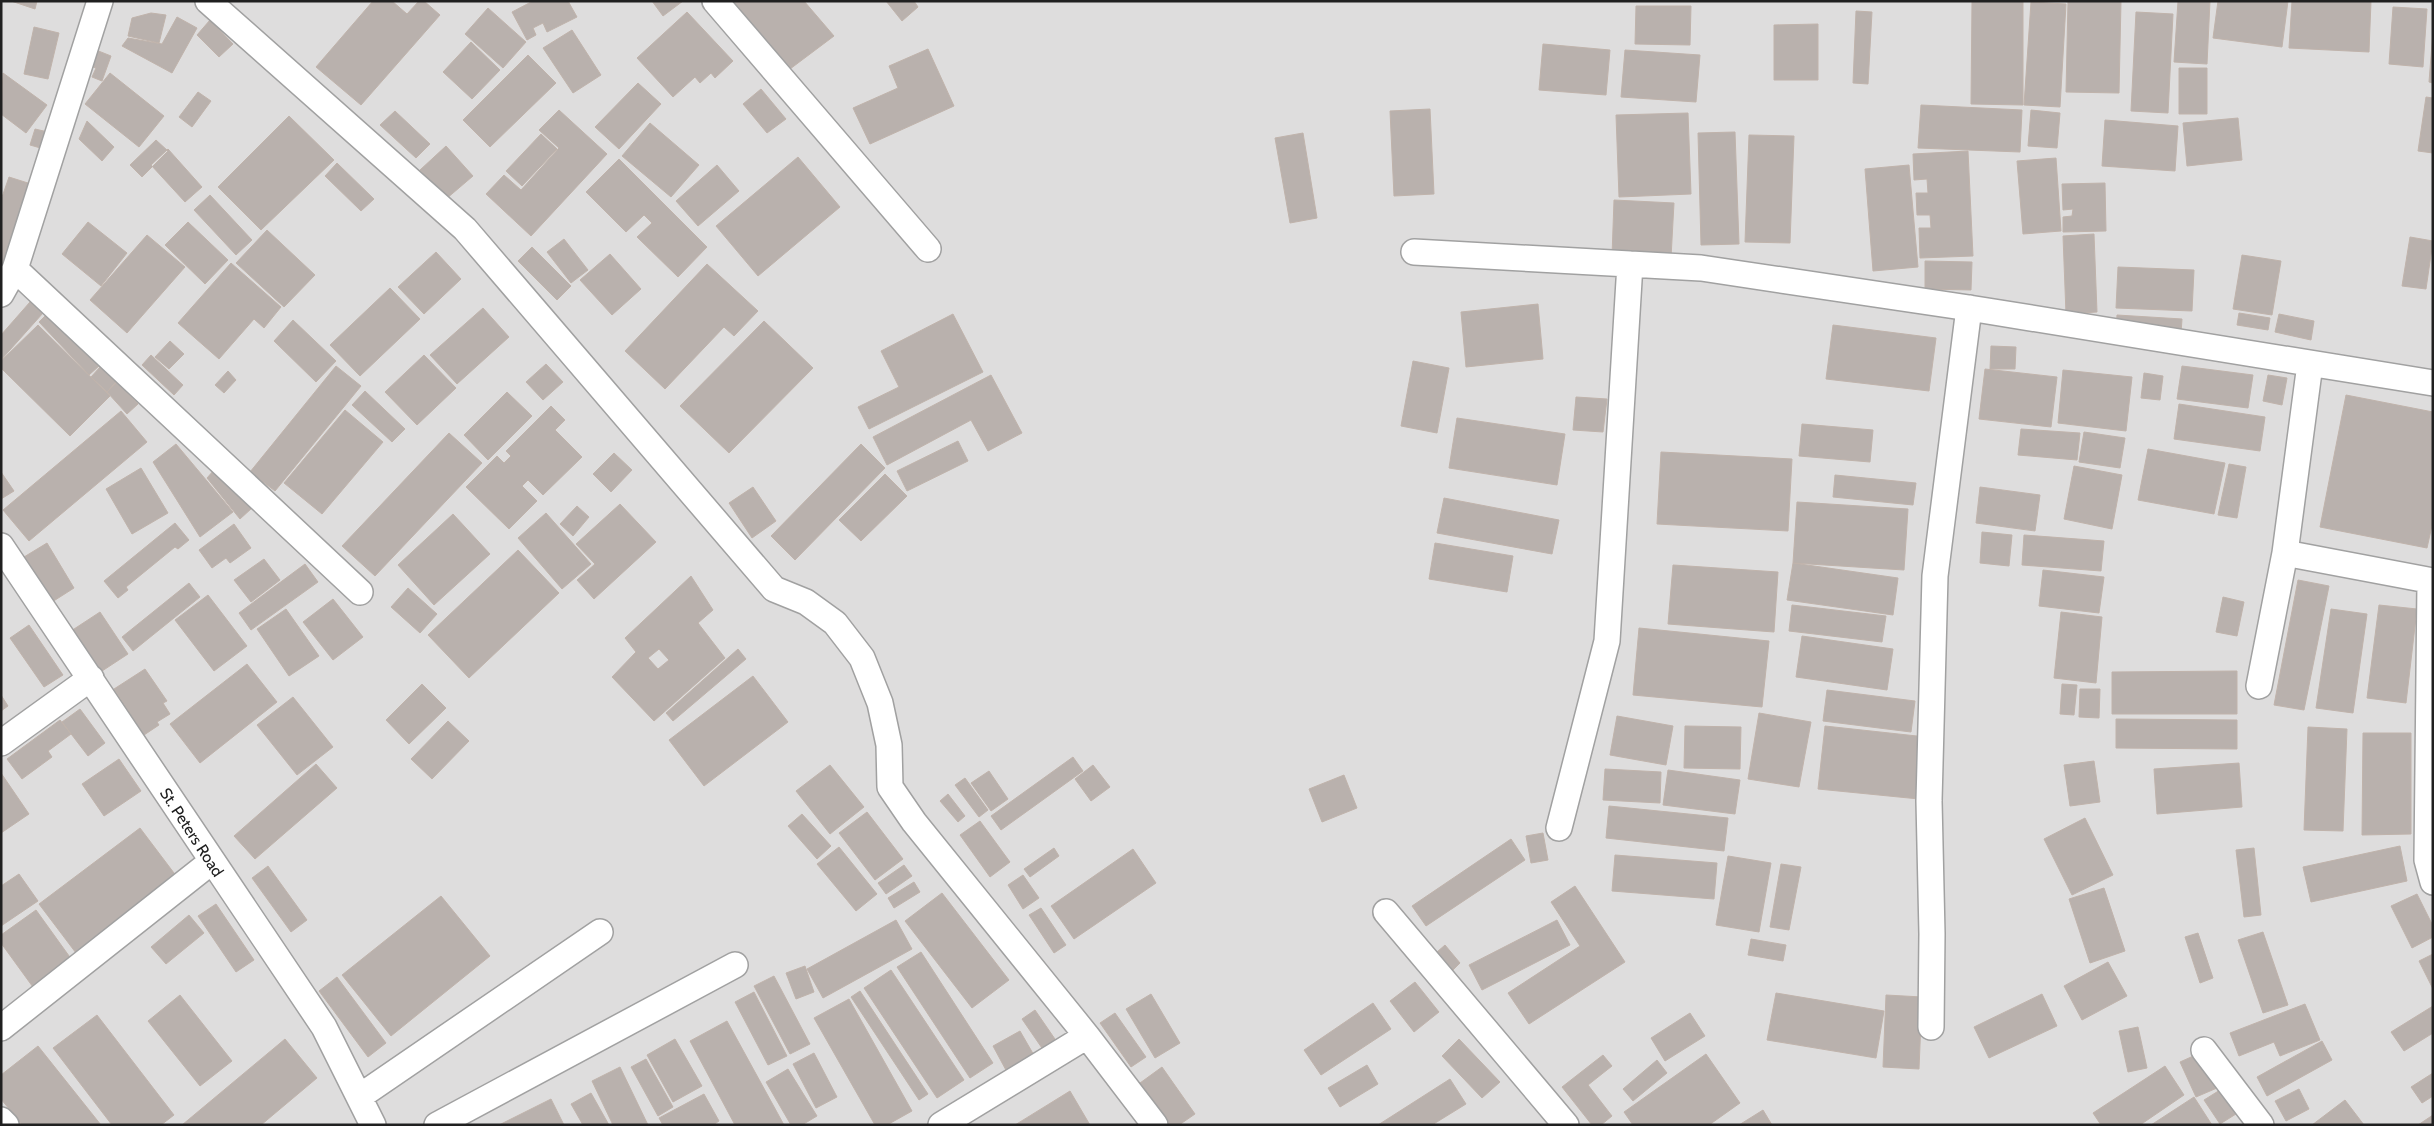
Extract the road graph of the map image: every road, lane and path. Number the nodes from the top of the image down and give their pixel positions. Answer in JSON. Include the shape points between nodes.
{"nodes":[{"id":1,"x":100,"y":1,"type":"edge"},
{"id":2,"x":208,"y":1,"type":"edge"},
{"id":3,"x":715,"y":1,"type":"edge"},
{"id":4,"x":928,"y":249,"type":"dead end"},
{"id":5,"x":1414,"y":252,"type":"dead end"},
{"id":6,"x":1630,"y":264,"type":"junction"},
{"id":7,"x":15,"y":269,"type":"junction"},
{"id":8,"x":1,"y":294,"type":"edge"},
{"id":9,"x":1969,"y":308,"type":"junction"},
{"id":10,"x":2310,"y":364,"type":"junction"},
{"id":11,"x":2433,"y":383,"type":"edge"},
{"id":12,"x":1,"y":546,"type":"edge"},
{"id":13,"x":2285,"y":553,"type":"junction"},
{"id":14,"x":2431,"y":582,"type":"edge"},
{"id":15,"x":360,"y":592,"type":"dead end"},
{"id":16,"x":91,"y":678,"type":"junction"},
{"id":17,"x":2259,"y":686,"type":"dead end"},
{"id":18,"x":1,"y":743,"type":"edge"},
{"id":19,"x":1558,"y":828,"type":"dead end"},
{"id":20,"x":211,"y":862,"type":"junction"},
{"id":21,"x":2433,"y":882,"type":"edge"},
{"id":22,"x":1386,"y":912,"type":"dead end"},
{"id":23,"x":600,"y":932,"type":"dead end"},
{"id":24,"x":735,"y":965,"type":"dead end"},
{"id":25,"x":1931,"y":1027,"type":"dead end"},
{"id":26,"x":1,"y":1028,"type":"edge"},
{"id":27,"x":1087,"y":1036,"type":"junction"},
{"id":28,"x":2204,"y":1050,"type":"dead end"},
{"id":29,"x":359,"y":1097,"type":"junction"},
{"id":30,"x":1,"y":1120,"type":"edge"},
{"id":31,"x":6,"y":1125,"type":"edge"},
{"id":32,"x":373,"y":1125,"type":"edge"},
{"id":33,"x":437,"y":1125,"type":"edge"},
{"id":34,"x":942,"y":1125,"type":"edge"},
{"id":35,"x":1155,"y":1125,"type":"edge"},
{"id":36,"x":1566,"y":1125,"type":"edge"},
{"id":37,"x":2261,"y":1125,"type":"edge"}],
"edges":[{"from":1,"to":7,"type":"street"},
{"from":2,"to":27,"type":"street","via":[[465,229],[774,589],[806,602],[835,623],[862,658],[880,703],[889,745],[890,787],[914,822]]},
{"from":3,"to":4,"type":"street"},
{"from":5,"to":6,"type":"street"},
{"from":6,"to":9,"type":"street","via":[[1700,268]]},
{"from":6,"to":19,"type":"street","via":[[1607,641]]},
{"from":7,"to":8,"type":"street"},
{"from":7,"to":15,"type":"street"},
{"from":9,"to":10,"type":"street"},
{"from":9,"to":25,"type":"street","via":[[1935,576],[1929,801]]},
{"from":10,"to":11,"type":"street"},
{"from":10,"to":13,"type":"street"},
{"from":12,"to":16,"type":"street","name":"St. Peters Road"},
{"from":13,"to":14,"type":"street"},
{"from":13,"to":17,"type":"street"},
{"from":14,"to":21,"type":"street","via":[[2427,860]]},
{"from":16,"to":18,"type":"street"},
{"from":16,"to":20,"type":"street","name":"St. Peters Road"},
{"from":20,"to":26,"type":"street"},
{"from":20,"to":29,"type":"street","name":"St. Peters Road","via":[[324,1027]]},
{"from":22,"to":36,"type":"street"},
{"from":23,"to":29,"type":"street"},
{"from":24,"to":33,"type":"street"},
{"from":27,"to":34,"type":"street"},
{"from":27,"to":35,"type":"street"},
{"from":28,"to":37,"type":"street"},
{"from":29,"to":32,"type":"street","name":"St. Peters Road"},
{"from":30,"to":31,"type":"street"}]}
